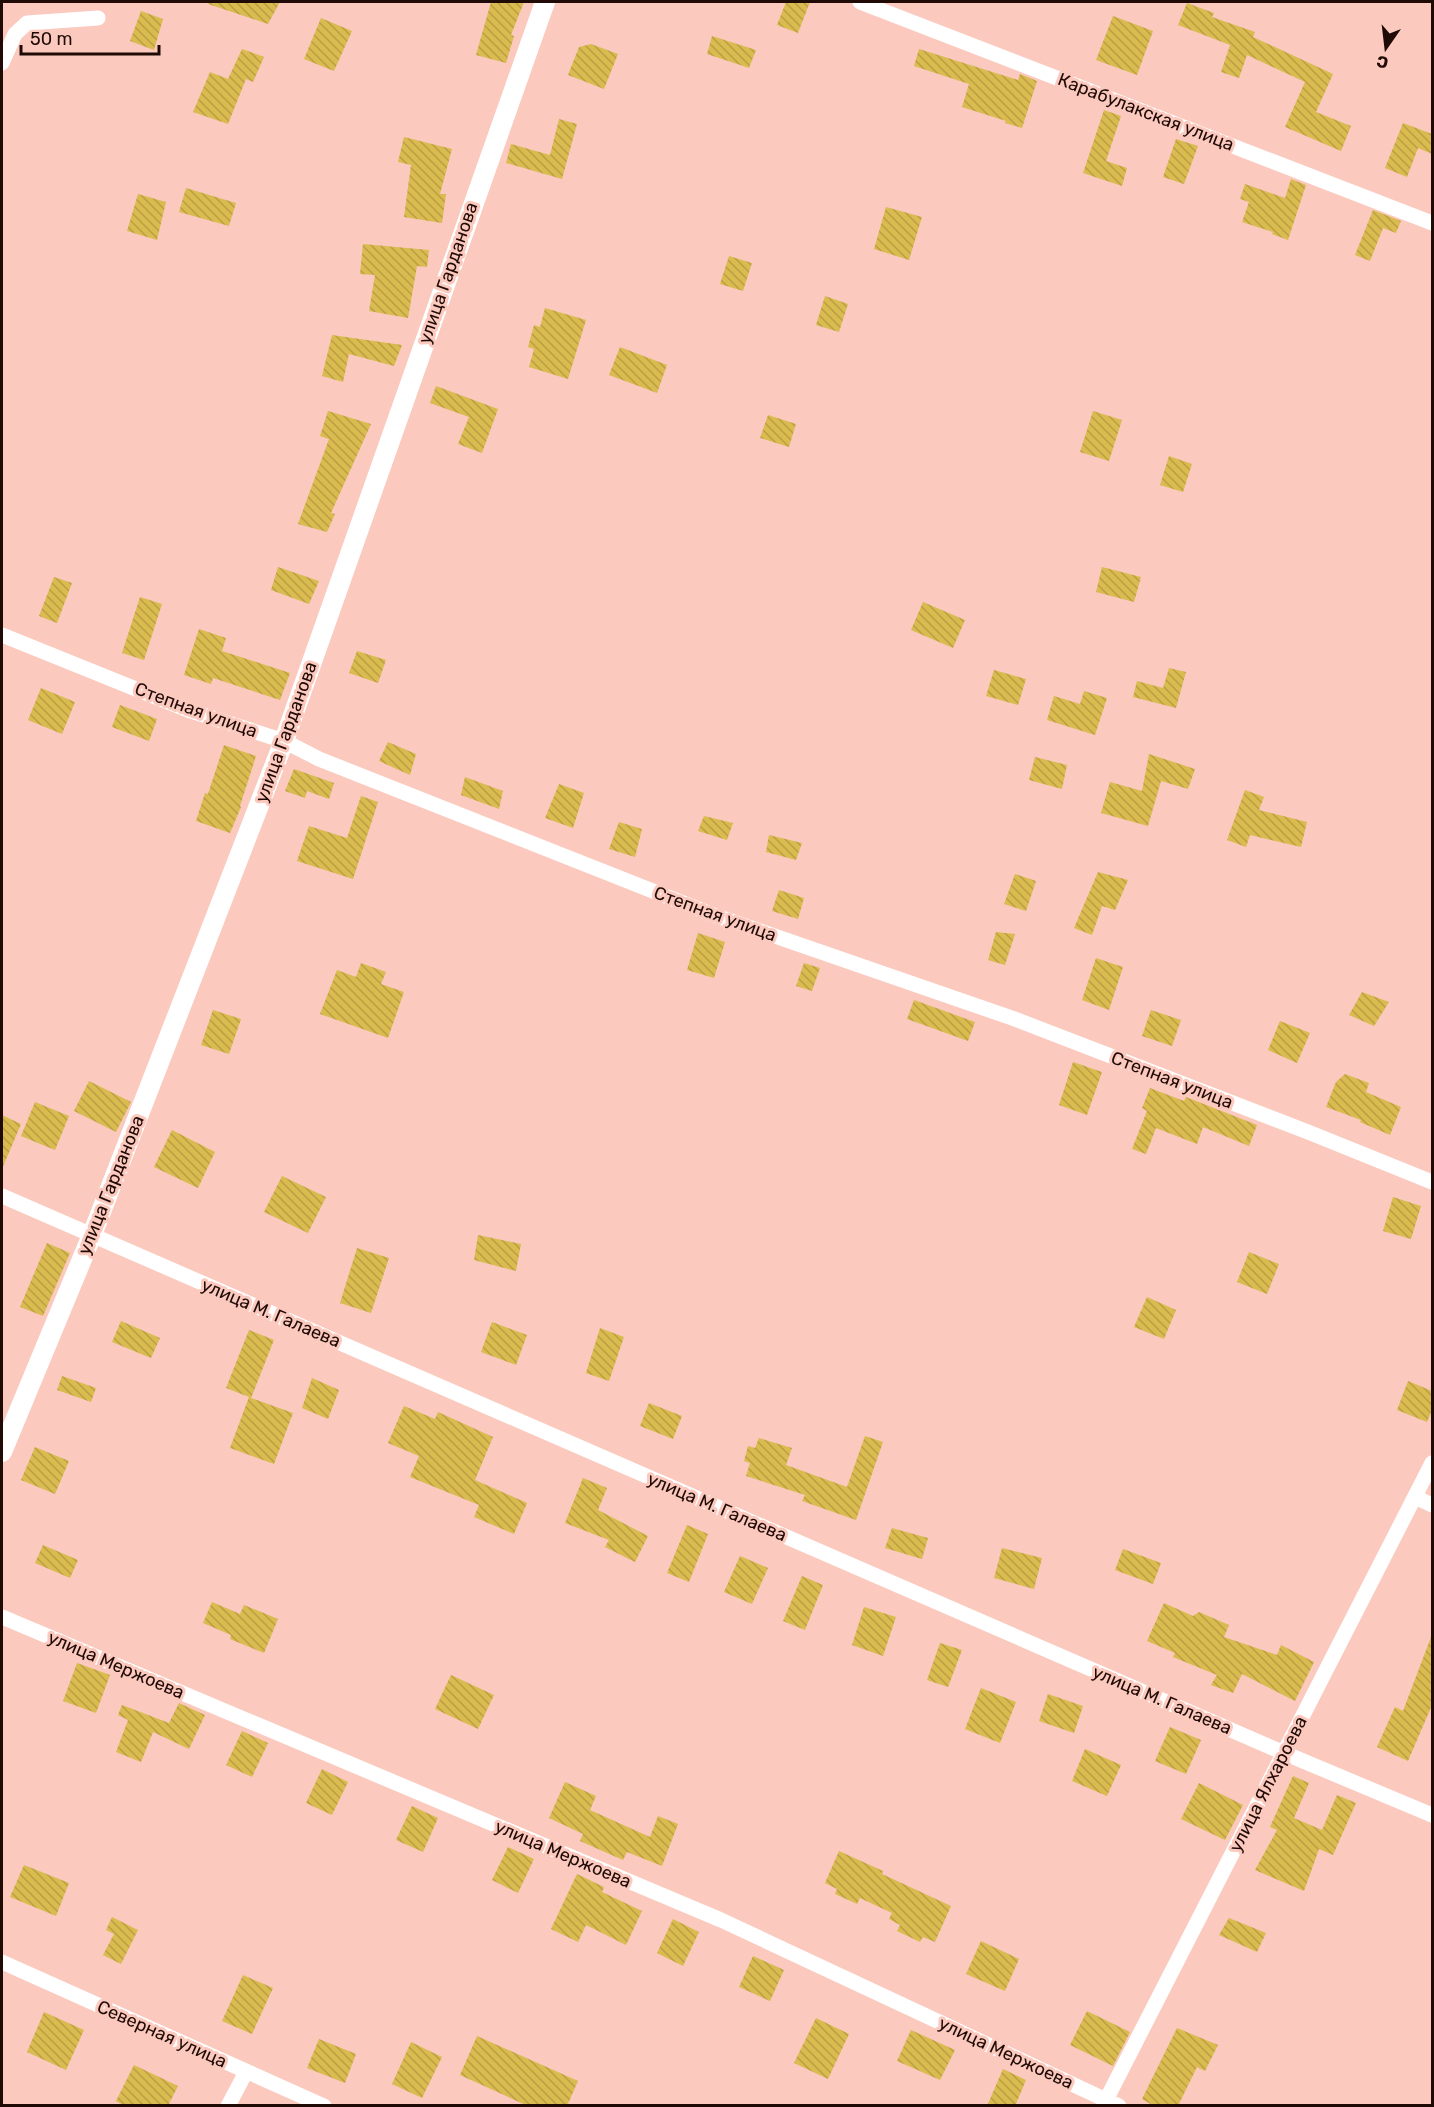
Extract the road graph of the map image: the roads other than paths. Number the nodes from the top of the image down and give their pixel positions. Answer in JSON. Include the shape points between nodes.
{"nodes":[{"id":1,"x":545,"y":2,"type":"edge"},
{"id":2,"x":860,"y":2,"type":"edge"},
{"id":3,"x":98,"y":18,"type":"dead end"},
{"id":4,"x":2,"y":63,"type":"edge"},
{"id":5,"x":1432,"y":223,"type":"edge"},
{"id":6,"x":2,"y":636,"type":"edge"},
{"id":7,"x":284,"y":741,"type":"junction"},
{"id":8,"x":1432,"y":1182,"type":"edge"},
{"id":9,"x":2,"y":1196,"type":"edge"},
{"id":10,"x":92,"y":1235,"type":"junction"},
{"id":11,"x":2,"y":1452,"type":"edge"},
{"id":12,"x":1432,"y":1463,"type":"edge"},
{"id":13,"x":1415,"y":1497,"type":"junction"},
{"id":14,"x":1432,"y":1505,"type":"edge"},
{"id":15,"x":2,"y":1617,"type":"edge"},
{"id":16,"x":1284,"y":1753,"type":"junction"},
{"id":17,"x":1432,"y":1815,"type":"edge"},
{"id":18,"x":3,"y":1965,"type":"edge"},
{"id":19,"x":246,"y":2072,"type":"junction"},
{"id":20,"x":1109,"y":2104,"type":"edge"},
{"id":21,"x":228,"y":2106,"type":"edge"},
{"id":22,"x":324,"y":2106,"type":"edge"}],
"edges":[{"from":1,"to":7,"type":"street","name":"улица Гарданова"},
{"from":2,"to":5,"type":"street","name":"Карабулакская улица"},
{"from":3,"to":4,"type":"street","via":[[27,23],[15,34]]},
{"from":6,"to":7,"type":"street","name":"Степная улица","via":[[188,710]]},
{"from":7,"to":8,"type":"street","name":"Степная улица","via":[[319,759],[711,914],[1012,1018]]},
{"from":7,"to":10,"type":"street","name":"улица Гарданова"},
{"from":9,"to":10,"type":"street","name":"улица М. Галаева"},
{"from":10,"to":11,"type":"street","name":"улица Гарданова"},
{"from":10,"to":16,"type":"street","name":"улица М. Галаева"},
{"from":12,"to":13,"type":"street","name":"улица Ялхароева"},
{"from":13,"to":14,"type":"street"},
{"from":13,"to":16,"type":"street","name":"улица Ялхароева"},
{"from":15,"to":20,"type":"street","name":"улица Мержоева","via":[[721,1920]]},
{"from":16,"to":17,"type":"street","name":"улица М. Галаева"},
{"from":16,"to":20,"type":"street","name":"улица Ялхароева"},
{"from":18,"to":19,"type":"street","name":"Северная улица"},
{"from":19,"to":21,"type":"street"},
{"from":19,"to":22,"type":"street","name":"Северная улица"}]}
